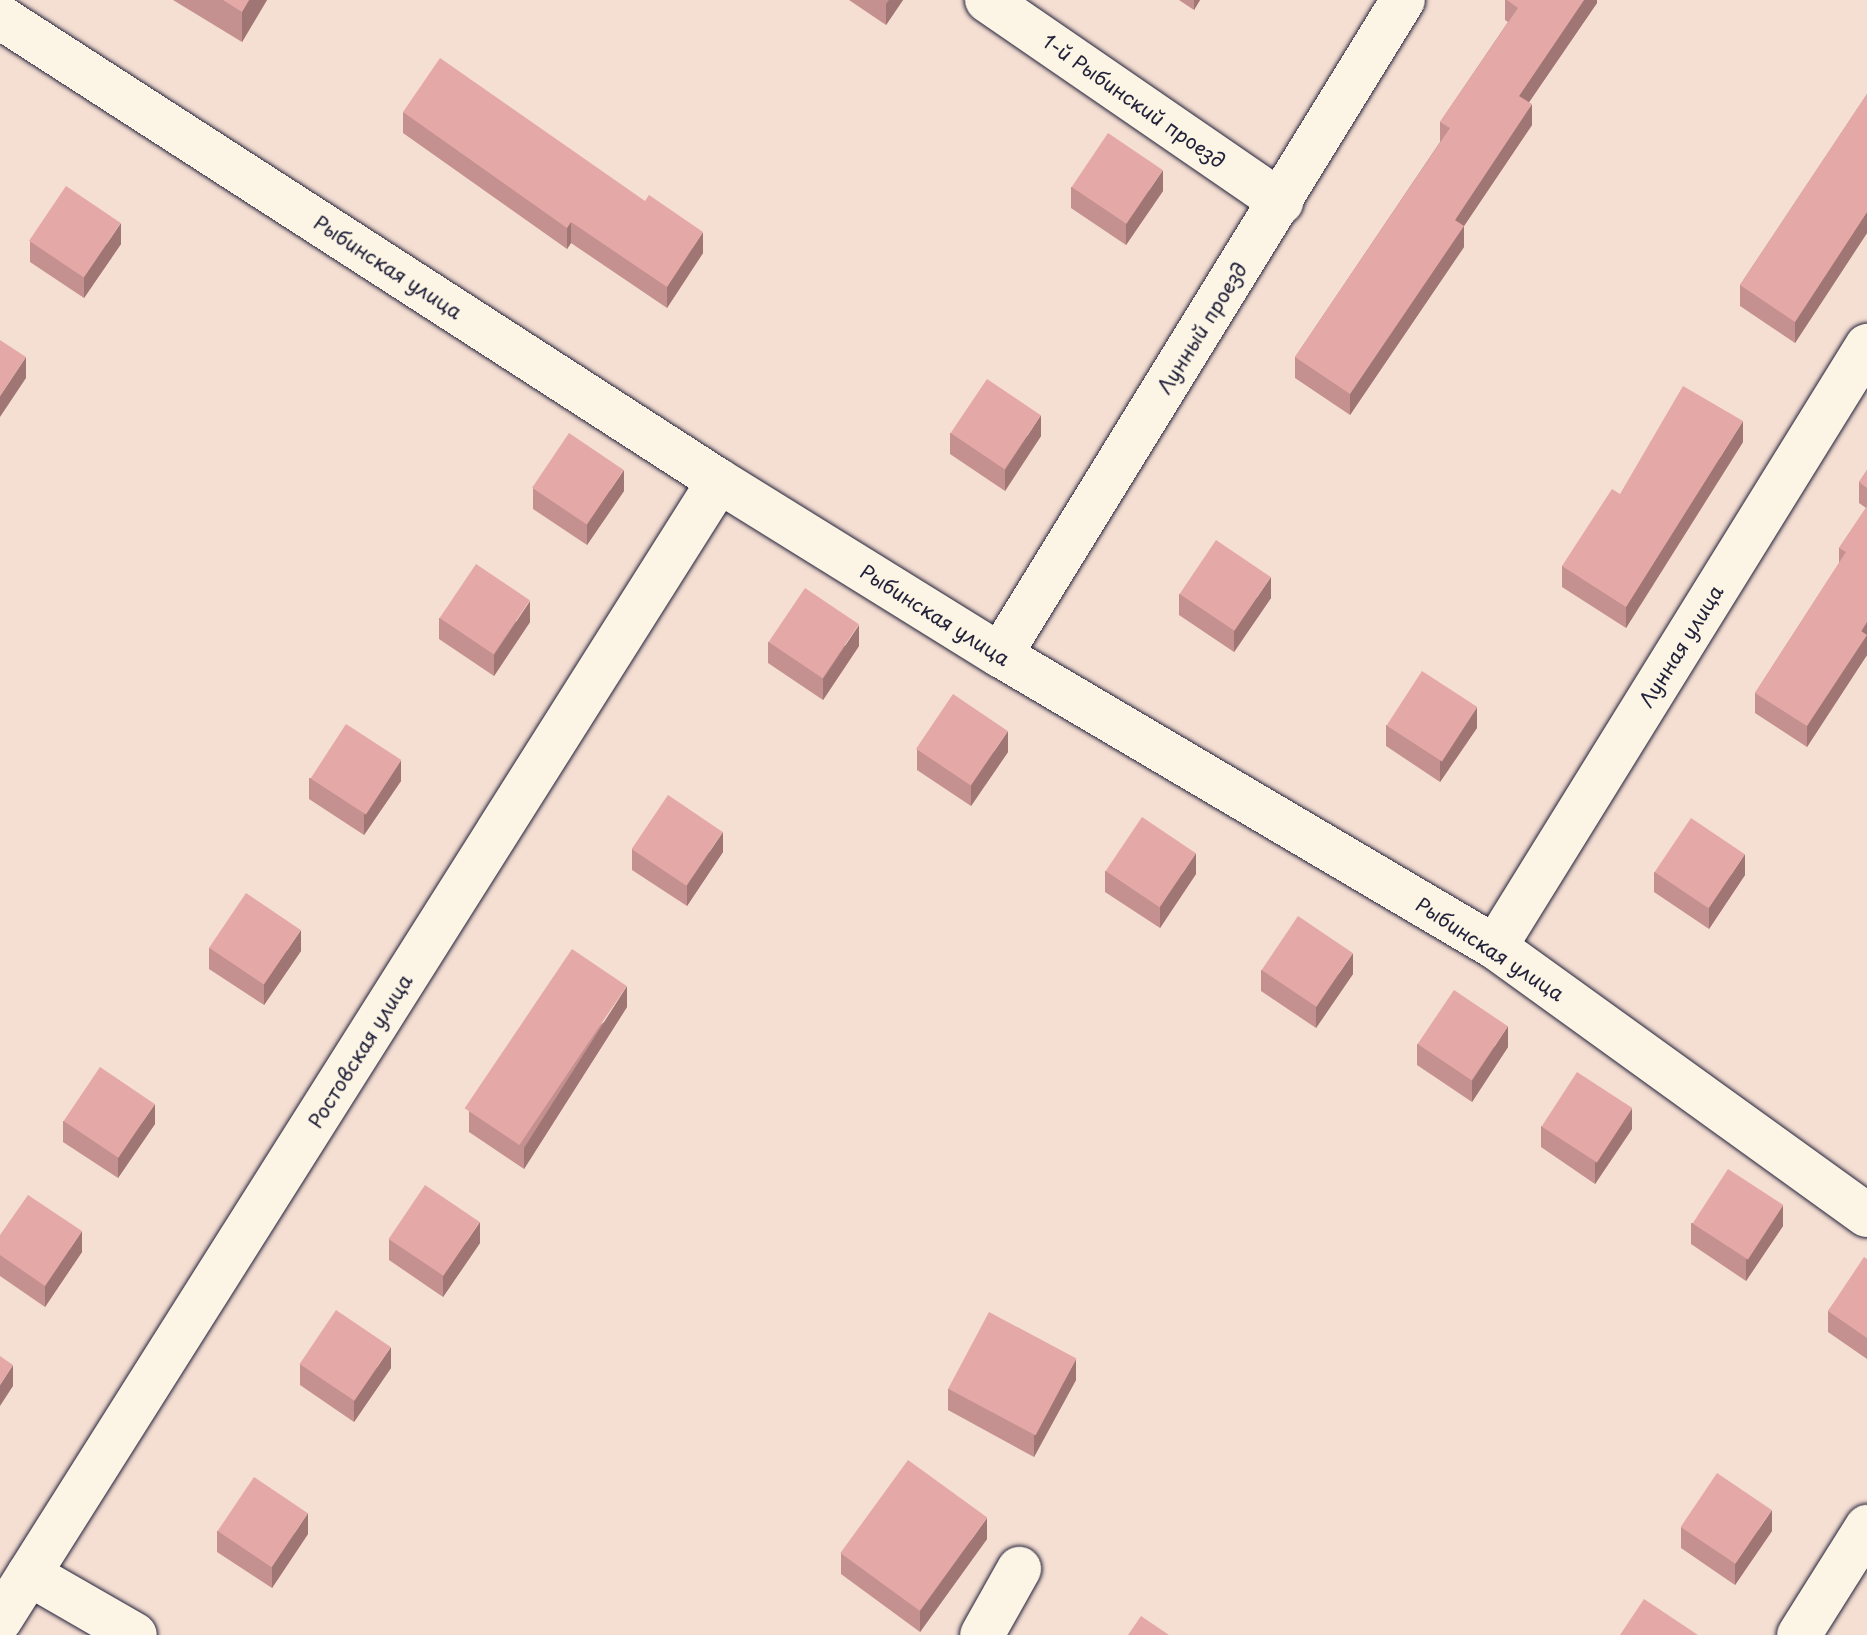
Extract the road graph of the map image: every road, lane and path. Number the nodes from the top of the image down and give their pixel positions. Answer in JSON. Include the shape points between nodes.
{"nodes":[{"id":1,"x":987,"y":0,"type":"edge"},
{"id":2,"x":1403,"y":0,"type":"edge"},
{"id":3,"x":0,"y":17,"type":"edge"},
{"id":4,"x":1281,"y":202,"type":"junction"},
{"id":5,"x":1867,"y":346,"type":"edge"},
{"id":6,"x":719,"y":481,"type":"junction"},
{"id":7,"x":1000,"y":655,"type":"junction"},
{"id":8,"x":1495,"y":947,"type":"junction"},
{"id":9,"x":1867,"y":1215,"type":"edge"},
{"id":10,"x":1867,"y":1527,"type":"edge"},
{"id":11,"x":1019,"y":1569,"type":"dead end"},
{"id":12,"x":29,"y":1574,"type":"junction"},
{"id":13,"x":0,"y":1620,"type":"edge"},
{"id":14,"x":135,"y":1635,"type":"edge"},
{"id":15,"x":982,"y":1635,"type":"edge"},
{"id":16,"x":1799,"y":1635,"type":"edge"}],
"edges":[{"from":1,"to":4,"type":"street","name":"1-й Рыбинский проезд"},
{"from":2,"to":4,"type":"street","name":"Лунный проезд"},
{"from":3,"to":6,"type":"street","name":"Рыбинская улица"},
{"from":4,"to":7,"type":"street","name":"Лунный проезд"},
{"from":5,"to":8,"type":"street","name":"Лунная улица"},
{"from":6,"to":7,"type":"street","name":"Рыбинская улица"},
{"from":6,"to":12,"type":"street","name":"Ростовская улица"},
{"from":7,"to":8,"type":"street","name":"Рыбинская улица"},
{"from":8,"to":9,"type":"street","name":"Рыбинская улица"},
{"from":10,"to":16,"type":"street"},
{"from":11,"to":15,"type":"street"},
{"from":12,"to":13,"type":"street","name":"Ростовская улица"},
{"from":12,"to":14,"type":"street"}]}
